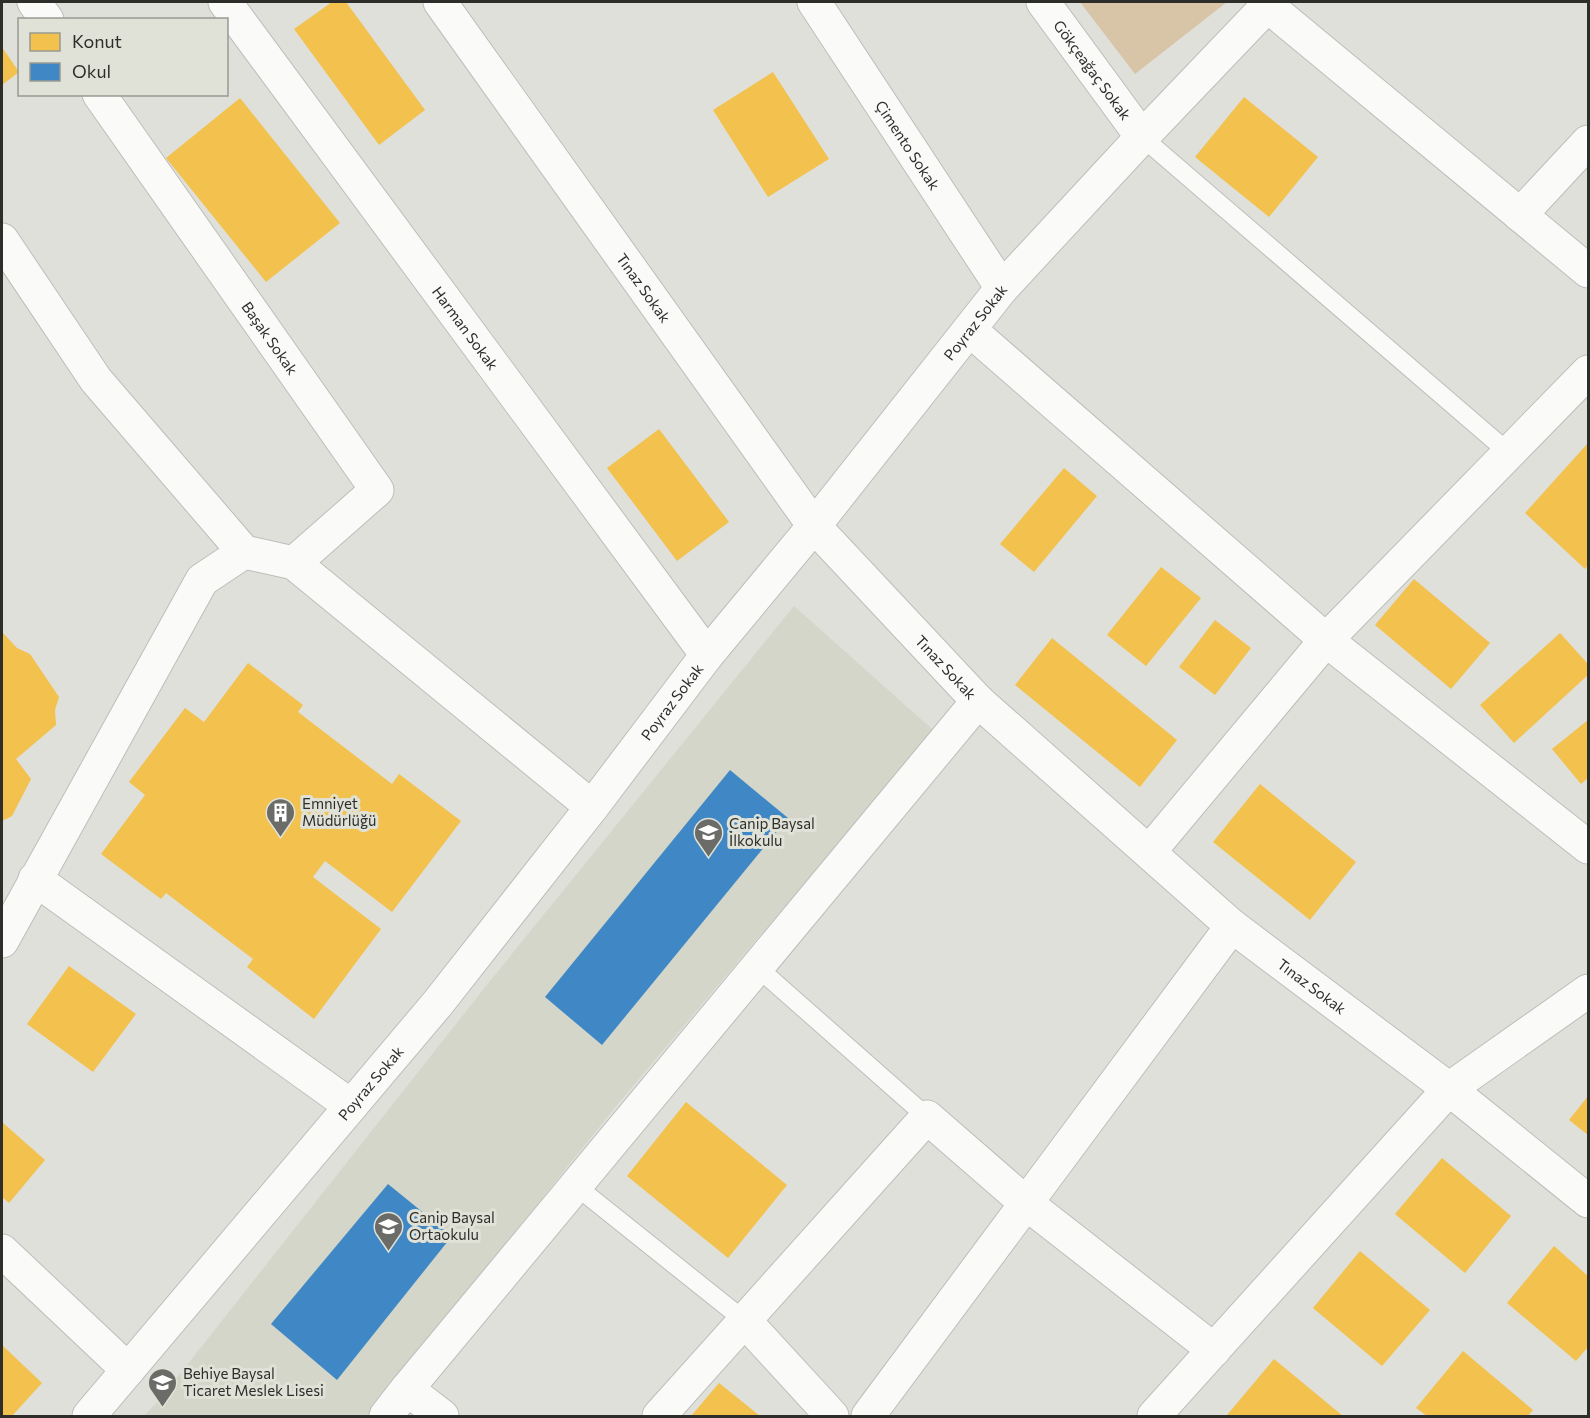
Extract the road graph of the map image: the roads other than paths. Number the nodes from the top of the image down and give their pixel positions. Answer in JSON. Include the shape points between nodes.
{"nodes":[{"id":1,"x":34,"y":2,"type":"edge"},
{"id":2,"x":225,"y":2,"type":"edge"},
{"id":3,"x":440,"y":2,"type":"edge"},
{"id":4,"x":814,"y":2,"type":"edge"},
{"id":5,"x":1043,"y":2,"type":"edge"},
{"id":6,"x":1267,"y":3,"type":"edge"},
{"id":7,"x":46,"y":18,"type":"edge"},
{"id":8,"x":100,"y":96,"type":"edge"},
{"id":9,"x":1142,"y":136,"type":"junction"},
{"id":10,"x":1588,"y":142,"type":"edge"},
{"id":11,"x":1520,"y":215,"type":"junction"},
{"id":12,"x":2,"y":240,"type":"edge"},
{"id":13,"x":1588,"y":271,"type":"edge"},
{"id":14,"x":1002,"y":288,"type":"junction"},
{"id":15,"x":970,"y":330,"type":"junction"},
{"id":16,"x":1588,"y":372,"type":"edge"},
{"id":17,"x":1509,"y":453,"type":"junction"},
{"id":18,"x":814,"y":526,"type":"junction"},
{"id":19,"x":244,"y":552,"type":"junction"},
{"id":20,"x":294,"y":563,"type":"junction"},
{"id":21,"x":1326,"y":640,"type":"junction"},
{"id":22,"x":707,"y":655,"type":"junction"},
{"id":23,"x":978,"y":701,"type":"junction"},
{"id":24,"x":592,"y":807,"type":"junction"},
{"id":25,"x":1588,"y":847,"type":"edge"},
{"id":26,"x":1149,"y":852,"type":"junction"},
{"id":27,"x":35,"y":879,"type":"junction"},
{"id":28,"x":1232,"y":926,"type":"junction"},
{"id":29,"x":4,"y":930,"type":"edge"},
{"id":30,"x":758,"y":967,"type":"junction"},
{"id":31,"x":1588,"y":991,"type":"edge"},
{"id":32,"x":1449,"y":1089,"type":"junction"},
{"id":33,"x":351,"y":1106,"type":"junction"},
{"id":34,"x":927,"y":1117,"type":"junction"},
{"id":35,"x":576,"y":1186,"type":"junction"},
{"id":36,"x":1588,"y":1201,"type":"edge"},
{"id":37,"x":1026,"y":1203,"type":"junction"},
{"id":38,"x":2,"y":1251,"type":"edge"},
{"id":39,"x":745,"y":1321,"type":"junction"},
{"id":40,"x":1214,"y":1350,"type":"junction"},
{"id":41,"x":128,"y":1370,"type":"junction"},
{"id":42,"x":407,"y":1389,"type":"junction"},
{"id":43,"x":89,"y":1416,"type":"edge"},
{"id":44,"x":386,"y":1416,"type":"edge"},
{"id":45,"x":442,"y":1416,"type":"edge"},
{"id":46,"x":658,"y":1416,"type":"edge"},
{"id":47,"x":832,"y":1416,"type":"edge"},
{"id":48,"x":868,"y":1416,"type":"edge"},
{"id":49,"x":1154,"y":1416,"type":"edge"}],
"edges":[{"from":1,"to":7,"type":"street"},
{"from":2,"to":22,"type":"street","name":"Harman Sokak"},
{"from":3,"to":18,"type":"street","name":"Tınaz Sokak"},
{"from":4,"to":14,"type":"street","name":"Çimento Sokak"},
{"from":5,"to":9,"type":"street","name":"Gökçeağaç Sokak"},
{"from":6,"to":9,"type":"street","name":"Poyraz Sokak"},
{"from":6,"to":11,"type":"street"},
{"from":8,"to":20,"type":"street","name":"Başak Sokak","via":[[377,490]]},
{"from":9,"to":14,"type":"street","name":"Poyraz Sokak"},
{"from":9,"to":17,"type":"lane"},
{"from":10,"to":11,"type":"street"},
{"from":11,"to":13,"type":"street"},
{"from":12,"to":19,"type":"street","via":[[96,381]]},
{"from":14,"to":15,"type":"street","name":"Poyraz Sokak"},
{"from":15,"to":18,"type":"street","name":"Poyraz Sokak"},
{"from":15,"to":21,"type":"street"},
{"from":16,"to":17,"type":"street"},
{"from":17,"to":21,"type":"street"},
{"from":18,"to":22,"type":"street","name":"Poyraz Sokak"},
{"from":18,"to":23,"type":"street","name":"Tınaz Sokak"},
{"from":19,"to":20,"type":"street"},
{"from":19,"to":27,"type":"street","via":[[202,580]]},
{"from":20,"to":24,"type":"street"},
{"from":21,"to":25,"type":"street"},
{"from":21,"to":26,"type":"street"},
{"from":22,"to":24,"type":"street","name":"Poyraz Sokak"},
{"from":23,"to":26,"type":"street","name":"Tınaz Sokak"},
{"from":23,"to":30,"type":"street"},
{"from":24,"to":33,"type":"street","name":"Poyraz Sokak"},
{"from":26,"to":28,"type":"street","name":"Tınaz Sokak"},
{"from":27,"to":29,"type":"street"},
{"from":27,"to":33,"type":"street"},
{"from":28,"to":32,"type":"street","name":"Tınaz Sokak"},
{"from":28,"to":37,"type":"street"},
{"from":30,"to":34,"type":"lane"},
{"from":30,"to":35,"type":"street"},
{"from":31,"to":32,"type":"street"},
{"from":32,"to":36,"type":"street","name":"Tınaz Sokak"},
{"from":32,"to":40,"type":"street"},
{"from":33,"to":41,"type":"street","name":"Poyraz Sokak"},
{"from":34,"to":37,"type":"street"},
{"from":34,"to":39,"type":"street"},
{"from":35,"to":39,"type":"lane"},
{"from":35,"to":42,"type":"street"},
{"from":37,"to":40,"type":"street"},
{"from":37,"to":48,"type":"street"},
{"from":38,"to":41,"type":"street"},
{"from":39,"to":46,"type":"street"},
{"from":39,"to":47,"type":"street"},
{"from":40,"to":49,"type":"street"},
{"from":41,"to":43,"type":"street","name":"Poyraz Sokak"},
{"from":42,"to":44,"type":"street"},
{"from":42,"to":45,"type":"street"}]}
